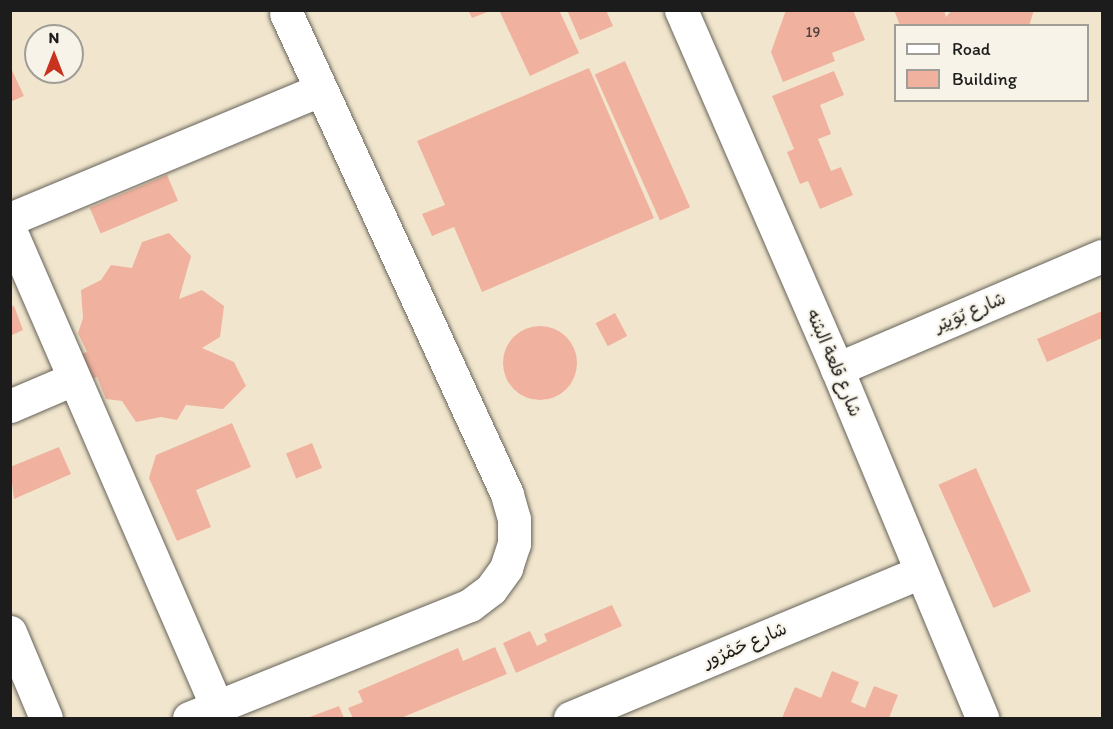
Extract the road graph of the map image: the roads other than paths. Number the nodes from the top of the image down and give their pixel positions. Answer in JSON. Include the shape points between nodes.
{"nodes":[{"id":1,"x":681,"y":10,"type":"edge"},
{"id":2,"x":286,"y":13,"type":"dead end"},
{"id":3,"x":320,"y":90,"type":"junction"},
{"id":4,"x":10,"y":219,"type":"edge"},
{"id":5,"x":10,"y":230,"type":"edge"},
{"id":6,"x":1102,"y":256,"type":"edge"},
{"id":7,"x":837,"y":369,"type":"junction"},
{"id":8,"x":73,"y":379,"type":"junction"},
{"id":9,"x":10,"y":406,"type":"edge"},
{"id":10,"x":920,"y":572,"type":"junction"},
{"id":11,"x":10,"y":632,"type":"edge"},
{"id":12,"x":203,"y":713,"type":"edge"},
{"id":13,"x":46,"y":718,"type":"edge"},
{"id":14,"x":570,"y":718,"type":"edge"},
{"id":15,"x":982,"y":718,"type":"edge"}],
"edges":[{"from":1,"to":7,"type":"street","name":"شارع قلعة البثنه"},
{"from":2,"to":3,"type":"street"},
{"from":3,"to":4,"type":"street"},
{"from":3,"to":12,"type":"street","via":[[507,494],[514,519],[514,544],[506,568],[491,589],[470,604]]},
{"from":5,"to":8,"type":"street"},
{"from":6,"to":7,"type":"street","name":"شارع بُوَيتِر"},
{"from":7,"to":10,"type":"street","name":"شارع قلعة البثنه"},
{"from":8,"to":9,"type":"street"},
{"from":8,"to":12,"type":"street"},
{"from":10,"to":14,"type":"street","name":"شارع حَمْرُور"},
{"from":10,"to":15,"type":"street","name":"شارع قلعة البثنه"},
{"from":11,"to":13,"type":"street"}]}
